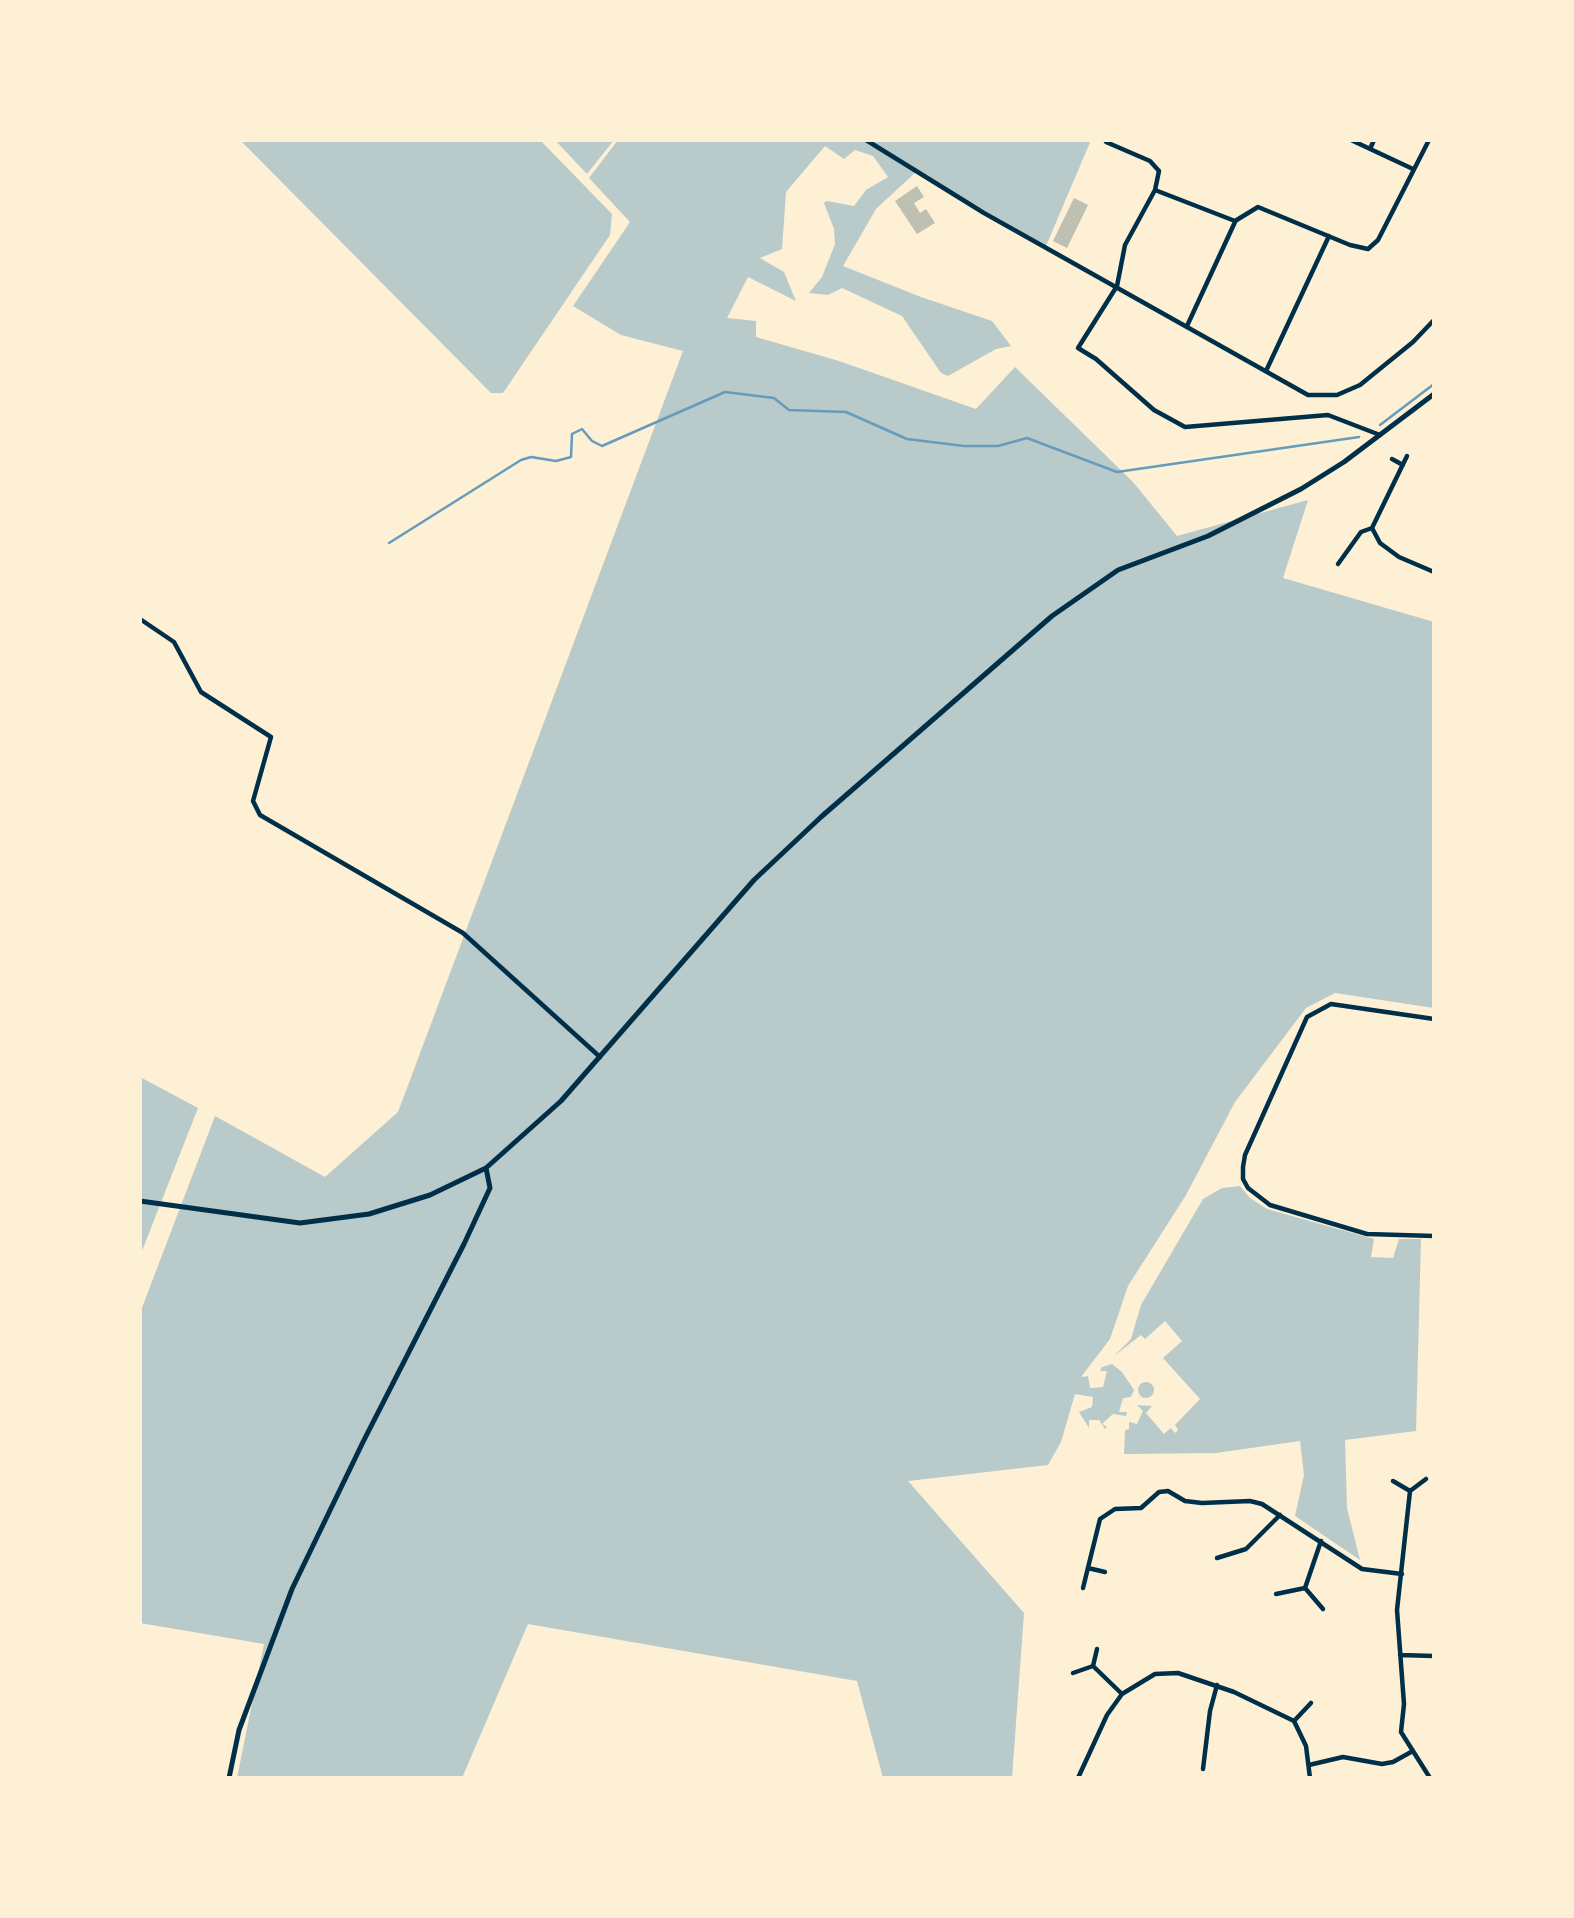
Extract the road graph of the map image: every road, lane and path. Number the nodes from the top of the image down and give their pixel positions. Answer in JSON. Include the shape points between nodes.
{"nodes":[{"id":1,"x":866,"y":140,"type":"edge"},
{"id":2,"x":1351,"y":140,"type":"edge"},
{"id":3,"x":1374,"y":140,"type":"edge"},
{"id":4,"x":1429,"y":140,"type":"edge"},
{"id":5,"x":1106,"y":142,"type":"dead end"},
{"id":6,"x":1370,"y":149,"type":"junction"},
{"id":7,"x":1413,"y":169,"type":"junction"},
{"id":8,"x":1155,"y":190,"type":"junction"},
{"id":9,"x":1235,"y":221,"type":"junction"},
{"id":10,"x":1329,"y":236,"type":"junction"},
{"id":11,"x":1117,"y":286,"type":"junction"},
{"id":12,"x":1434,"y":320,"type":"edge"},
{"id":13,"x":1187,"y":326,"type":"junction"},
{"id":14,"x":1266,"y":371,"type":"junction"},
{"id":15,"x":1434,"y":394,"type":"edge"},
{"id":16,"x":1380,"y":435,"type":"junction"},
{"id":17,"x":1407,"y":456,"type":"dead end"},
{"id":18,"x":1392,"y":459,"type":"dead end"},
{"id":19,"x":1403,"y":465,"type":"junction"},
{"id":20,"x":1372,"y":528,"type":"junction"},
{"id":21,"x":1338,"y":564,"type":"dead end"},
{"id":22,"x":1434,"y":572,"type":"edge"},
{"id":23,"x":140,"y":619,"type":"edge"},
{"id":24,"x":1434,"y":1019,"type":"edge"},
{"id":25,"x":600,"y":1057,"type":"junction"},
{"id":26,"x":486,"y":1168,"type":"junction"},
{"id":27,"x":140,"y":1201,"type":"edge"},
{"id":28,"x":1434,"y":1236,"type":"edge"},
{"id":29,"x":1426,"y":1479,"type":"dead end"},
{"id":30,"x":1393,"y":1480,"type":"dead end"},
{"id":31,"x":1410,"y":1491,"type":"junction"},
{"id":32,"x":1280,"y":1515,"type":"junction"},
{"id":33,"x":1321,"y":1541,"type":"junction"},
{"id":34,"x":1217,"y":1558,"type":"dead end"},
{"id":35,"x":1088,"y":1569,"type":"junction"},
{"id":36,"x":1105,"y":1572,"type":"dead end"},
{"id":37,"x":1402,"y":1574,"type":"junction"},
{"id":38,"x":1083,"y":1588,"type":"dead end"},
{"id":39,"x":1305,"y":1588,"type":"junction"},
{"id":40,"x":1276,"y":1594,"type":"dead end"},
{"id":41,"x":1323,"y":1609,"type":"dead end"},
{"id":42,"x":1097,"y":1649,"type":"dead end"},
{"id":43,"x":1400,"y":1655,"type":"junction"},
{"id":44,"x":1434,"y":1656,"type":"edge"},
{"id":45,"x":1093,"y":1666,"type":"junction"},
{"id":46,"x":1073,"y":1673,"type":"dead end"},
{"id":47,"x":1217,"y":1685,"type":"junction"},
{"id":48,"x":1122,"y":1694,"type":"junction"},
{"id":49,"x":1311,"y":1703,"type":"dead end"},
{"id":50,"x":1294,"y":1721,"type":"junction"},
{"id":51,"x":1411,"y":1752,"type":"junction"},
{"id":52,"x":1308,"y":1765,"type":"junction"},
{"id":53,"x":1203,"y":1769,"type":"dead end"},
{"id":54,"x":229,"y":1778,"type":"edge"},
{"id":55,"x":1078,"y":1778,"type":"edge"},
{"id":56,"x":1310,"y":1778,"type":"edge"},
{"id":57,"x":1430,"y":1778,"type":"edge"}],
"edges":[{"from":1,"to":11,"type":"street"},
{"from":2,"to":6,"type":"street"},
{"from":3,"to":6,"type":"street"},
{"from":4,"to":7,"type":"street"},
{"from":5,"to":8,"type":"street","via":[[1150,161],[1159,171]]},
{"from":6,"to":7,"type":"street"},
{"from":7,"to":10,"type":"street","via":[[1374,246],[1362,249]]},
{"from":8,"to":9,"type":"street"},
{"from":8,"to":11,"type":"street","via":[[1125,245]]},
{"from":9,"to":10,"type":"street","via":[[1258,207]]},
{"from":9,"to":13,"type":"street"},
{"from":10,"to":14,"type":"street"},
{"from":11,"to":13,"type":"street"},
{"from":11,"to":16,"type":"street","via":[[1078,348],[1154,410],[1185,427],[1328,415]]},
{"from":12,"to":14,"type":"street","via":[[1360,385],[1336,395],[1308,395]]},
{"from":13,"to":14,"type":"street"},
{"from":15,"to":16,"type":"street"},
{"from":16,"to":25,"type":"street","via":[[1301,489],[1208,536],[1118,569],[1052,616],[754,880]]},
{"from":17,"to":19,"type":"street"},
{"from":18,"to":19,"type":"street"},
{"from":19,"to":20,"type":"street"},
{"from":20,"to":21,"type":"street","via":[[1361,532]]},
{"from":20,"to":22,"type":"street","via":[[1380,543],[1399,557]]},
{"from":23,"to":25,"type":"street","via":[[174,642],[201,692],[271,737],[253,801],[260,815],[463,933]]},
{"from":24,"to":28,"type":"street","via":[[1331,1004],[1307,1017],[1242,1167],[1248,1188],[1270,1205],[1367,1234]]},
{"from":25,"to":26,"type":"street","via":[[561,1101]]},
{"from":26,"to":27,"type":"street","via":[[430,1195],[369,1214],[300,1223]]},
{"from":26,"to":54,"type":"street","via":[[490,1188],[480,1210],[292,1590],[239,1730]]},
{"from":29,"to":31,"type":"street"},
{"from":30,"to":31,"type":"street"},
{"from":31,"to":37,"type":"street"},
{"from":32,"to":33,"type":"street"},
{"from":32,"to":34,"type":"street","via":[[1246,1549]]},
{"from":32,"to":35,"type":"street","via":[[1250,1501],[1202,1503],[1159,1492],[1141,1508],[1115,1509],[1100,1519]]},
{"from":33,"to":37,"type":"street","via":[[1362,1569]]},
{"from":33,"to":39,"type":"street"},
{"from":35,"to":36,"type":"street"},
{"from":35,"to":38,"type":"street"},
{"from":37,"to":43,"type":"street","via":[[1397,1614]]},
{"from":39,"to":40,"type":"street"},
{"from":39,"to":41,"type":"street"},
{"from":42,"to":45,"type":"street"},
{"from":43,"to":44,"type":"street"},
{"from":43,"to":51,"type":"street","via":[[1401,1732]]},
{"from":45,"to":46,"type":"street"},
{"from":45,"to":48,"type":"street"},
{"from":47,"to":48,"type":"street","via":[[1178,1673],[1155,1674]]},
{"from":47,"to":50,"type":"street"},
{"from":47,"to":53,"type":"street"},
{"from":48,"to":55,"type":"street","via":[[1107,1714]]},
{"from":49,"to":50,"type":"street"},
{"from":50,"to":52,"type":"street","via":[[1301,1730]]},
{"from":51,"to":52,"type":"street","via":[[1382,1764],[1343,1757]]},
{"from":51,"to":57,"type":"street"},
{"from":52,"to":56,"type":"street"}]}
